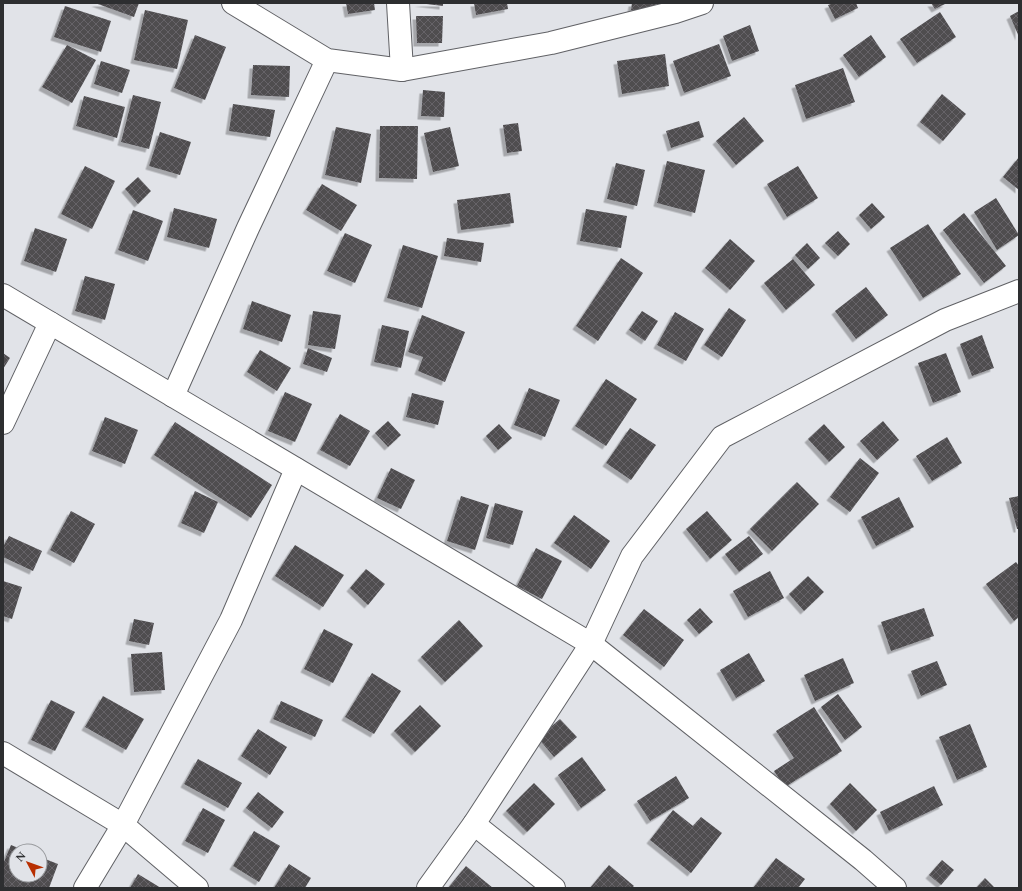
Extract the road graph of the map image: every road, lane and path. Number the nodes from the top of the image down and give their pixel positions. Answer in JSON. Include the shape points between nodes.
{"nodes":[{"id":1,"x":233,"y":3,"type":"edge"},
{"id":2,"x":398,"y":3,"type":"edge"},
{"id":3,"x":702,"y":3,"type":"edge"},
{"id":4,"x":675,"y":8,"type":"edge"},
{"id":5,"x":328,"y":60,"type":"junction"},
{"id":6,"x":402,"y":70,"type":"junction"},
{"id":7,"x":1019,"y":291,"type":"edge"},
{"id":8,"x":3,"y":295,"type":"edge"},
{"id":9,"x":50,"y":322,"type":"junction"},
{"id":10,"x":173,"y":396,"type":"junction"},
{"id":11,"x":3,"y":423,"type":"edge"},
{"id":12,"x":296,"y":469,"type":"junction"},
{"id":13,"x":592,"y":644,"type":"junction"},
{"id":14,"x":3,"y":753,"type":"edge"},
{"id":15,"x":474,"y":824,"type":"junction"},
{"id":16,"x":123,"y":825,"type":"junction"},
{"id":17,"x":85,"y":888,"type":"edge"},
{"id":18,"x":197,"y":888,"type":"edge"},
{"id":19,"x":428,"y":888,"type":"edge"},
{"id":20,"x":554,"y":888,"type":"edge"},
{"id":21,"x":895,"y":888,"type":"edge"}],
"edges":[{"from":1,"to":5,"type":"street"},
{"from":2,"to":6,"type":"street"},
{"from":3,"to":4,"type":"street"},
{"from":4,"to":6,"type":"street","via":[[551,43]]},
{"from":5,"to":6,"type":"street"},
{"from":5,"to":10,"type":"street","via":[[248,228]]},
{"from":7,"to":13,"type":"street","via":[[945,320],[722,437],[632,556]]},
{"from":8,"to":9,"type":"street"},
{"from":9,"to":10,"type":"street"},
{"from":9,"to":11,"type":"street"},
{"from":10,"to":12,"type":"street"},
{"from":12,"to":13,"type":"street"},
{"from":12,"to":16,"type":"street","via":[[231,620]]},
{"from":13,"to":15,"type":"street"},
{"from":13,"to":21,"type":"street"},
{"from":14,"to":16,"type":"street"},
{"from":15,"to":19,"type":"street"},
{"from":15,"to":20,"type":"street"},
{"from":16,"to":17,"type":"street"},
{"from":16,"to":18,"type":"street"}]}
